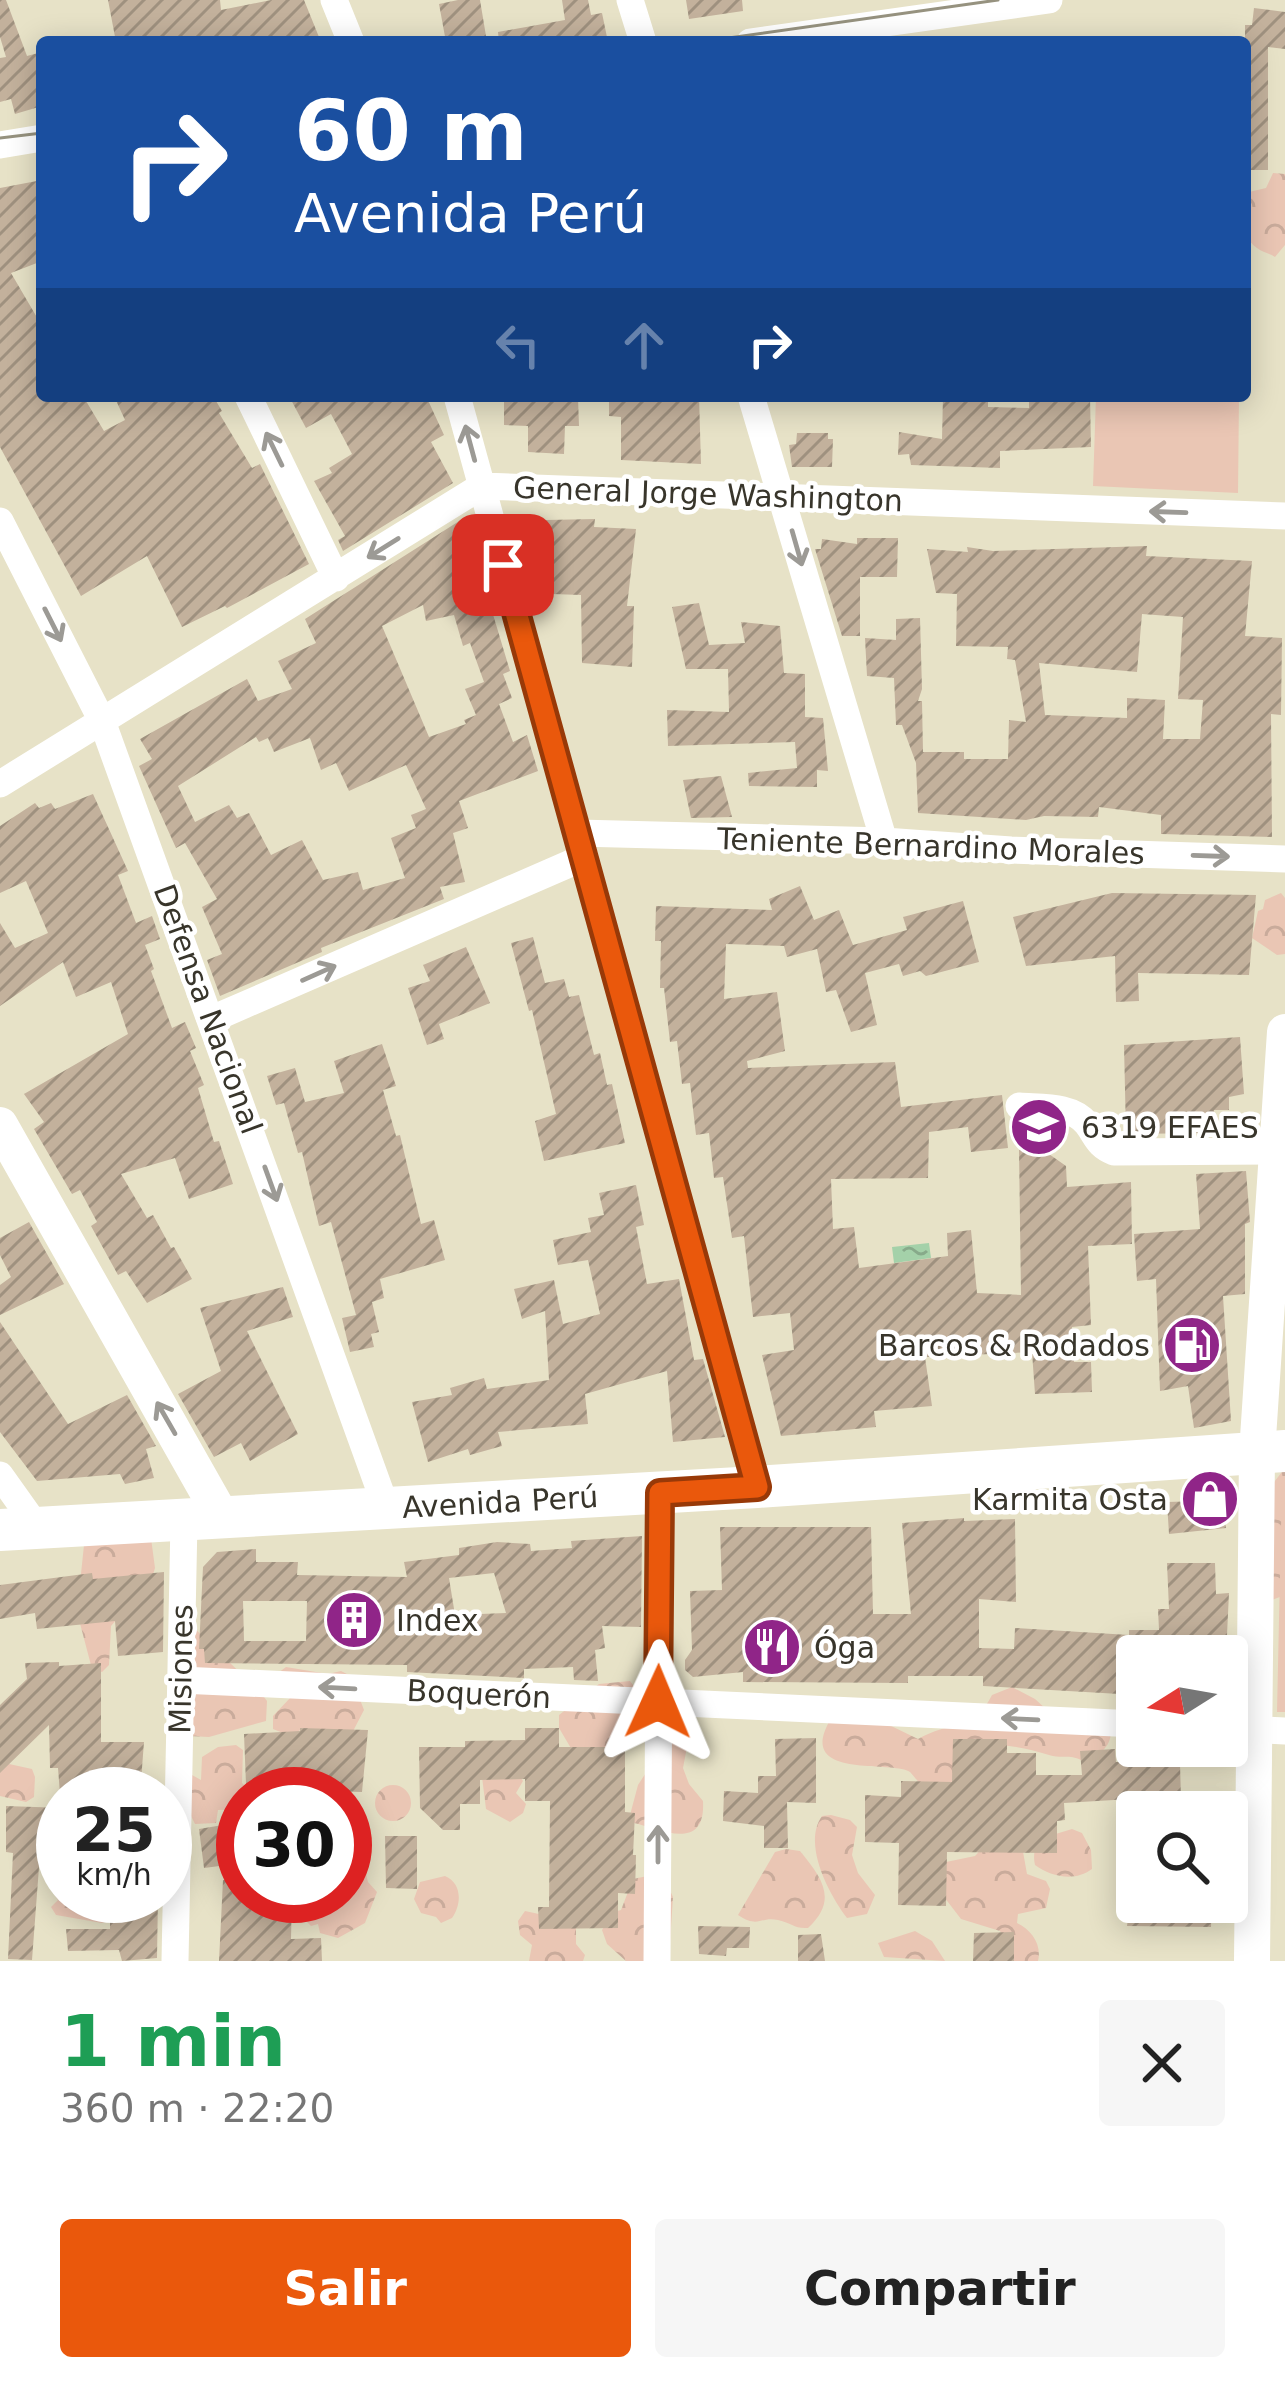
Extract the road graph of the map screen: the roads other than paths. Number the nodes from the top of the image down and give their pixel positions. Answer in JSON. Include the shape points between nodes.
{"nodes":[{"id":1,"x":334,"y":0,"type":"edge"},
{"id":2,"x":630,"y":0,"type":"edge"},
{"id":3,"x":1049,"y":0,"type":"edge"},
{"id":4,"x":349,"y":36,"type":"edge"},
{"id":5,"x":641,"y":36,"type":"edge"},
{"id":6,"x":793,"y":36,"type":"edge"},
{"id":7,"x":36,"y":139,"type":"edge"},
{"id":8,"x":0,"y":145,"type":"edge"},
{"id":9,"x":251,"y":402,"type":"edge"},
{"id":10,"x":459,"y":402,"type":"edge"},
{"id":11,"x":753,"y":402,"type":"edge"},
{"id":12,"x":482,"y":486,"type":"junction"},
{"id":13,"x":782,"y":497,"type":"junction"},
{"id":14,"x":1285,"y":516,"type":"edge"},
{"id":15,"x":0,"y":521,"type":"edge"},
{"id":16,"x":336,"y":578,"type":"junction"},
{"id":17,"x":102,"y":722,"type":"junction"},
{"id":18,"x":0,"y":784,"type":"edge"},
{"id":19,"x":884,"y":841,"type":"junction"},
{"id":20,"x":581,"y":845,"type":"junction"},
{"id":21,"x":1285,"y":859,"type":"edge"},
{"id":22,"x":212,"y":1019,"type":"junction"},
{"id":23,"x":1285,"y":1032,"type":"edge"},
{"id":24,"x":1285,"y":1041,"type":"edge"},
{"id":25,"x":1019,"y":1106,"type":"dead end"},
{"id":26,"x":0,"y":1125,"type":"edge"},
{"id":27,"x":1276,"y":1151,"type":"junction"},
{"id":28,"x":1261,"y":1452,"type":"edge"},
{"id":29,"x":0,"y":1474,"type":"edge"},
{"id":30,"x":757,"y":1487,"type":"junction"},
{"id":31,"x":660,"y":1493,"type":"junction"},
{"id":32,"x":387,"y":1510,"type":"junction"},
{"id":33,"x":204,"y":1520,"type":"junction"},
{"id":34,"x":18,"y":1528,"type":"edge"},
{"id":35,"x":181,"y":1680,"type":"junction"},
{"id":36,"x":658,"y":1702,"type":"junction"},
{"id":37,"x":1116,"y":1723,"type":"edge"},
{"id":38,"x":1255,"y":1729,"type":"edge"},
{"id":39,"x":175,"y":1961,"type":"edge"},
{"id":40,"x":657,"y":1961,"type":"edge"},
{"id":41,"x":1252,"y":1961,"type":"edge"}],
"edges":[{"from":1,"to":4,"type":"street"},
{"from":2,"to":5,"type":"street"},
{"from":3,"to":6,"type":"street"},
{"from":7,"to":8,"type":"street"},
{"from":16,"to":9,"type":"street","one_way":true},
{"from":12,"to":10,"type":"street","one_way":true},
{"from":11,"to":13,"type":"street"},
{"from":12,"to":13,"type":"street","name":"General Jorge Washington"},
{"from":12,"to":16,"type":"street","name":"General Jorge Washington","one_way":true},
{"from":12,"to":20,"type":"street"},
{"from":14,"to":13,"type":"street","name":"General Jorge Washington","one_way":true},
{"from":13,"to":19,"type":"street","one_way":true},
{"from":15,"to":17,"type":"street","name":"Defensa Nacional","one_way":true},
{"from":16,"to":17,"type":"street","name":"General Jorge Washington"},
{"from":17,"to":18,"type":"street","name":"General Jorge Washington"},
{"from":17,"to":22,"type":"street","name":"Defensa Nacional"},
{"from":19,"to":20,"type":"street","name":"Teniente Bernardino Morales"},
{"from":19,"to":21,"type":"street","name":"Teniente Bernardino Morales","one_way":true},
{"from":22,"to":20,"type":"street","name":"Teniente Bernardino Morales","one_way":true},
{"from":20,"to":30,"type":"street"},
{"from":22,"to":32,"type":"street","name":"Defensa Nacional","one_way":true},
{"from":23,"to":24,"type":"street"},
{"from":24,"to":27,"type":"street"},
{"from":25,"to":27,"type":"street","via":[[1074,1111],[1098,1145],[1114,1152]]},
{"from":33,"to":26,"type":"street","one_way":true},
{"from":27,"to":28,"type":"street"},
{"from":28,"to":30,"type":"main road","name":"Avenida Perú"},
{"from":28,"to":38,"type":"street"},
{"from":29,"to":34,"type":"street"},
{"from":30,"to":31,"type":"main road","name":"Avenida Perú"},
{"from":31,"to":32,"type":"main road","name":"Avenida Perú"},
{"from":31,"to":36,"type":"street"},
{"from":32,"to":33,"type":"main road","name":"Avenida Perú"},
{"from":33,"to":34,"type":"main road","name":"Avenida Perú"},
{"from":33,"to":35,"type":"street","name":"Misiones"},
{"from":36,"to":35,"type":"street","name":"Boquerón","one_way":true},
{"from":35,"to":39,"type":"street","name":"Misiones"},
{"from":37,"to":36,"type":"street","name":"Boquerón","one_way":true},
{"from":40,"to":36,"type":"street","one_way":true},
{"from":38,"to":41,"type":"street"}]}
